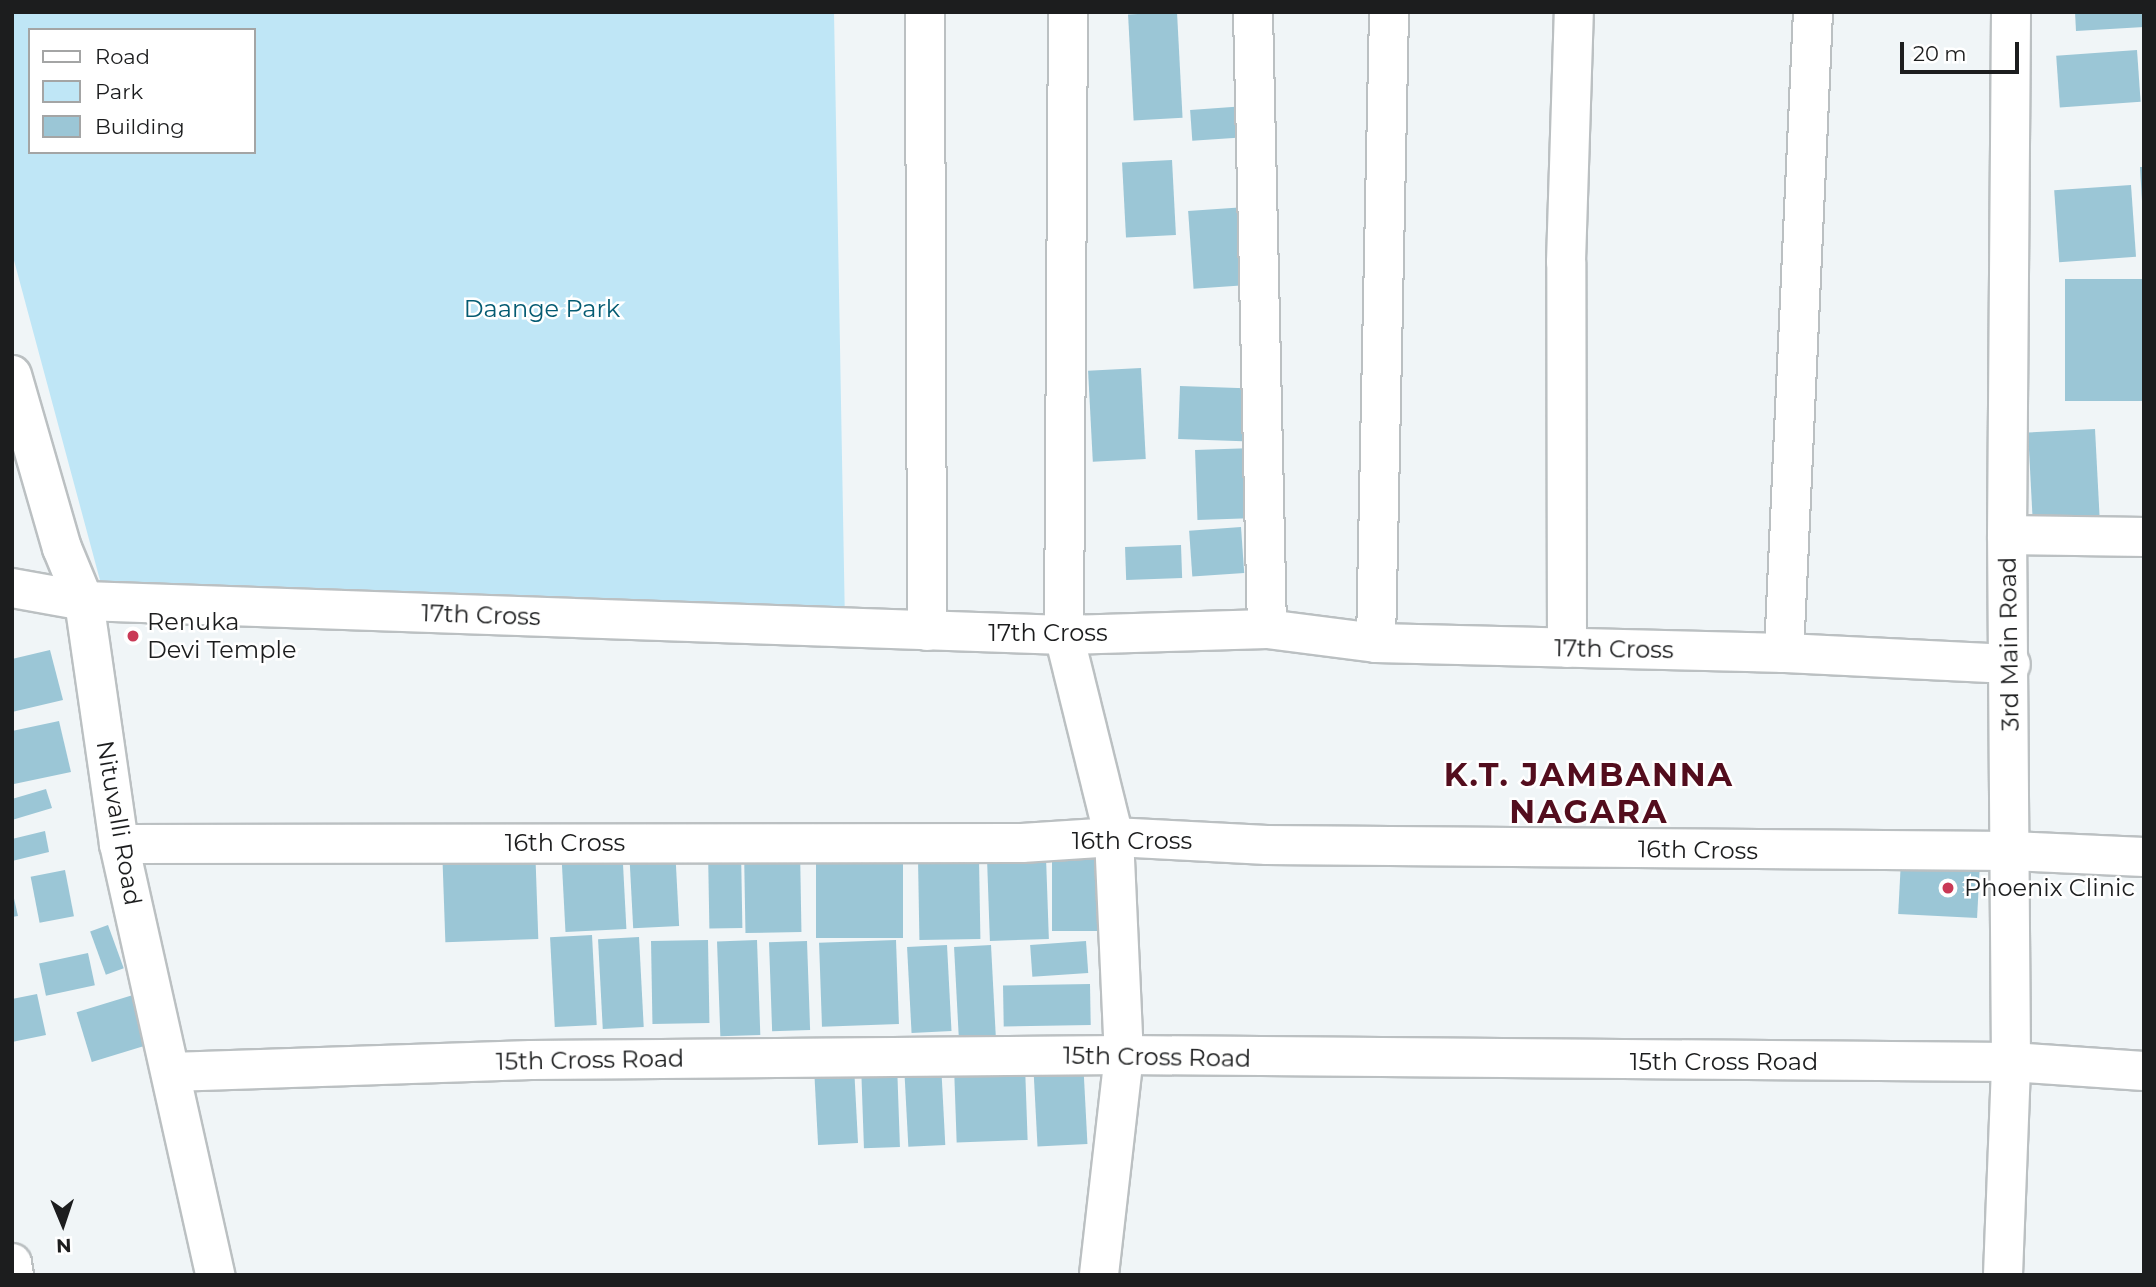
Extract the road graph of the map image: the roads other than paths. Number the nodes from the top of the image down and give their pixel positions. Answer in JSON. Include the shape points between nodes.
{"nodes":[{"id":1,"x":925,"y":12,"type":"edge"},
{"id":2,"x":1068,"y":12,"type":"edge"},
{"id":3,"x":1253,"y":12,"type":"edge"},
{"id":4,"x":1390,"y":12,"type":"edge"},
{"id":5,"x":1574,"y":12,"type":"edge"},
{"id":6,"x":1813,"y":12,"type":"edge"},
{"id":7,"x":2011,"y":12,"type":"edge"},
{"id":8,"x":12,"y":375,"type":"edge"},
{"id":9,"x":2007,"y":535,"type":"junction"},
{"id":10,"x":2144,"y":537,"type":"edge"},
{"id":11,"x":12,"y":588,"type":"edge"},
{"id":12,"x":84,"y":601,"type":"junction"},
{"id":13,"x":1267,"y":629,"type":"junction"},
{"id":14,"x":927,"y":631,"type":"junction"},
{"id":15,"x":1064,"y":635,"type":"junction"},
{"id":16,"x":1376,"y":643,"type":"junction"},
{"id":17,"x":1567,"y":648,"type":"junction"},
{"id":18,"x":1784,"y":653,"type":"junction"},
{"id":19,"x":2011,"y":664,"type":"junction"},
{"id":20,"x":1114,"y":837,"type":"junction"},
{"id":21,"x":119,"y":844,"type":"junction"},
{"id":22,"x":2011,"y":851,"type":"junction"},
{"id":23,"x":2144,"y":858,"type":"edge"},
{"id":24,"x":1124,"y":1055,"type":"junction"},
{"id":25,"x":2011,"y":1062,"type":"junction"},
{"id":26,"x":2144,"y":1071,"type":"edge"},
{"id":27,"x":171,"y":1072,"type":"junction"},
{"id":28,"x":12,"y":1263,"type":"edge"},
{"id":29,"x":15,"y":1275,"type":"edge"},
{"id":30,"x":215,"y":1275,"type":"edge"},
{"id":31,"x":1100,"y":1275,"type":"edge"},
{"id":32,"x":2003,"y":1275,"type":"edge"}],
"edges":[{"from":1,"to":14,"type":"street"},
{"from":2,"to":15,"type":"street"},
{"from":3,"to":13,"type":"street"},
{"from":4,"to":16,"type":"street"},
{"from":5,"to":17,"type":"street","via":[[1566,262]]},
{"from":6,"to":18,"type":"street"},
{"from":7,"to":9,"type":"street","name":"3rd Main Road"},
{"from":8,"to":12,"type":"street","name":"Nituvalli Road","via":[[62,548]]},
{"from":9,"to":10,"type":"street"},
{"from":9,"to":19,"type":"street","name":"3rd Main Road"},
{"from":11,"to":12,"type":"street","name":"17th Cross"},
{"from":12,"to":14,"type":"street","name":"17th Cross"},
{"from":12,"to":21,"type":"street","name":"Nituvalli Road"},
{"from":13,"to":15,"type":"street","name":"17th Cross"},
{"from":13,"to":16,"type":"street","name":"17th Cross"},
{"from":14,"to":15,"type":"street","name":"17th Cross"},
{"from":15,"to":20,"type":"street"},
{"from":16,"to":17,"type":"street","name":"17th Cross"},
{"from":17,"to":18,"type":"street","name":"17th Cross"},
{"from":18,"to":19,"type":"street","name":"17th Cross"},
{"from":19,"to":22,"type":"street","name":"3rd Main Road"},
{"from":20,"to":21,"type":"street","name":"16th Cross","via":[[1022,843]]},
{"from":20,"to":22,"type":"street","name":"16th Cross","via":[[1267,845]]},
{"from":20,"to":24,"type":"street"},
{"from":21,"to":27,"type":"street","name":"Nituvalli Road"},
{"from":22,"to":23,"type":"street","name":"16th Cross"},
{"from":22,"to":25,"type":"street","name":"3rd Main Road"},
{"from":24,"to":25,"type":"street","name":"15th Cross Road"},
{"from":24,"to":27,"type":"street","name":"15th Cross Road","via":[[531,1060]]},
{"from":24,"to":31,"type":"street"},
{"from":25,"to":26,"type":"street","name":"15th Cross Road"},
{"from":25,"to":32,"type":"street","name":"3rd Main Road"},
{"from":27,"to":30,"type":"street","name":"Nituvalli Road"},
{"from":28,"to":29,"type":"street"}]}
